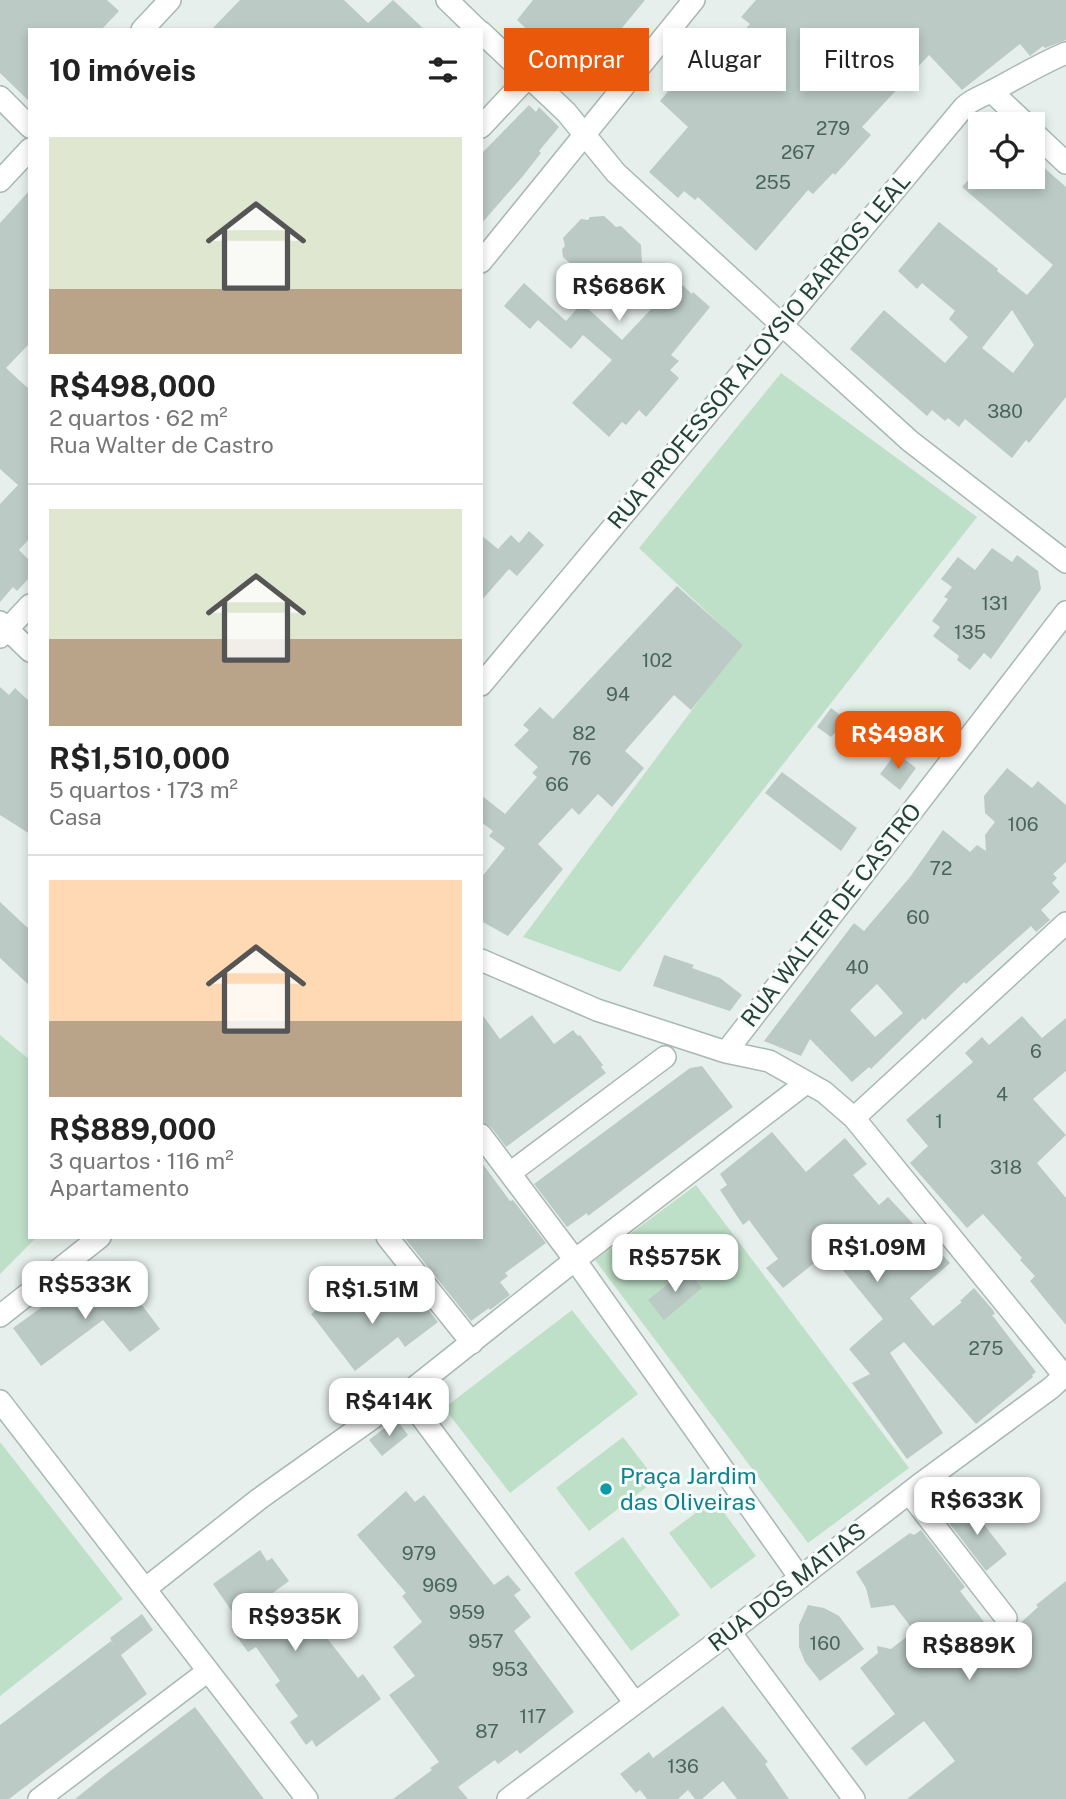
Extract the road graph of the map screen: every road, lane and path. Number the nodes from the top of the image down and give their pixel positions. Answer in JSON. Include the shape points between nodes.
{"nodes":[{"id":1,"x":170,"y":0,"type":"edge"},
{"id":2,"x":447,"y":0,"type":"edge"},
{"id":3,"x":694,"y":0,"type":"edge"},
{"id":4,"x":144,"y":28,"type":"edge"},
{"id":5,"x":477,"y":28,"type":"edge"},
{"id":6,"x":483,"y":34,"type":"edge"},
{"id":7,"x":1066,"y":53,"type":"edge"},
{"id":8,"x":504,"y":54,"type":"edge"},
{"id":9,"x":514,"y":91,"type":"edge"},
{"id":10,"x":544,"y":91,"type":"edge"},
{"id":11,"x":992,"y":92,"type":"junction"},
{"id":12,"x":0,"y":97,"type":"edge"},
{"id":13,"x":1013,"y":112,"type":"edge"},
{"id":14,"x":28,"y":125,"type":"edge"},
{"id":15,"x":483,"y":125,"type":"edge"},
{"id":16,"x":584,"y":134,"type":"junction"},
{"id":17,"x":1045,"y":143,"type":"edge"},
{"id":18,"x":28,"y":151,"type":"edge"},
{"id":19,"x":1066,"y":163,"type":"edge"},
{"id":20,"x":0,"y":181,"type":"edge"},
{"id":21,"x":483,"y":260,"type":"edge"},
{"id":22,"x":782,"y":325,"type":"junction"},
{"id":23,"x":1066,"y":562,"type":"edge"},
{"id":24,"x":28,"y":607,"type":"edge"},
{"id":25,"x":1066,"y":612,"type":"edge"},
{"id":26,"x":2,"y":629,"type":"edge"},
{"id":27,"x":28,"y":649,"type":"edge"},
{"id":28,"x":483,"y":683,"type":"edge"},
{"id":29,"x":1066,"y":923,"type":"edge"},
{"id":30,"x":483,"y":961,"type":"edge"},
{"id":31,"x":726,"y":1052,"type":"junction"},
{"id":32,"x":665,"y":1057,"type":"dead end"},
{"id":33,"x":806,"y":1083,"type":"junction"},
{"id":34,"x":854,"y":1118,"type":"junction"},
{"id":35,"x":483,"y":1138,"type":"edge"},
{"id":36,"x":510,"y":1173,"type":"junction"},
{"id":37,"x":97,"y":1239,"type":"edge"},
{"id":38,"x":389,"y":1239,"type":"edge"},
{"id":39,"x":575,"y":1260,"type":"junction"},
{"id":40,"x":0,"y":1316,"type":"edge"},
{"id":41,"x":472,"y":1343,"type":"junction"},
{"id":42,"x":1065,"y":1376,"type":"edge"},
{"id":43,"x":405,"y":1395,"type":"junction"},
{"id":44,"x":0,"y":1401,"type":"edge"},
{"id":45,"x":909,"y":1493,"type":"junction"},
{"id":46,"x":800,"y":1577,"type":"junction"},
{"id":47,"x":145,"y":1589,"type":"junction"},
{"id":48,"x":1006,"y":1618,"type":"dead end"},
{"id":49,"x":730,"y":1632,"type":"junction"},
{"id":50,"x":208,"y":1671,"type":"junction"},
{"id":51,"x":635,"y":1703,"type":"junction"},
{"id":52,"x":39,"y":1799,"type":"edge"},
{"id":53,"x":307,"y":1799,"type":"edge"},
{"id":54,"x":508,"y":1799,"type":"edge"},
{"id":55,"x":854,"y":1799,"type":"edge"}],
"edges":[{"from":1,"to":4,"type":"street"},
{"from":2,"to":5,"type":"street"},
{"from":3,"to":16,"type":"street"},
{"from":6,"to":8,"type":"street"},
{"from":7,"to":11,"type":"street","name":"RUA PROFESSOR ALOYSIO BARROS LEAL"},
{"from":9,"to":15,"type":"street"},
{"from":10,"to":16,"type":"street"},
{"from":11,"to":13,"type":"street"},
{"from":11,"to":22,"type":"street","name":"RUA PROFESSOR ALOYSIO BARROS LEAL","via":[[964,107]]},
{"from":12,"to":14,"type":"street"},
{"from":16,"to":21,"type":"street"},
{"from":16,"to":22,"type":"street","via":[[616,173]]},
{"from":17,"to":19,"type":"street"},
{"from":18,"to":20,"type":"street"},
{"from":22,"to":23,"type":"street","via":[[910,441]]},
{"from":22,"to":28,"type":"street","name":"RUA PROFESSOR ALOYSIO BARROS LEAL"},
{"from":24,"to":26,"type":"street"},
{"from":25,"to":31,"type":"street","name":"RUA WALTER DE CASTRO"},
{"from":26,"to":27,"type":"street"},
{"from":29,"to":34,"type":"street"},
{"from":30,"to":31,"type":"street","via":[[597,1010]]},
{"from":31,"to":33,"type":"street","via":[[769,1061]]},
{"from":32,"to":36,"type":"street"},
{"from":33,"to":34,"type":"street"},
{"from":33,"to":39,"type":"street"},
{"from":34,"to":42,"type":"street"},
{"from":35,"to":36,"type":"street"},
{"from":36,"to":39,"type":"street"},
{"from":37,"to":40,"type":"street"},
{"from":38,"to":41,"type":"street"},
{"from":39,"to":41,"type":"street"},
{"from":39,"to":46,"type":"street"},
{"from":41,"to":43,"type":"street"},
{"from":42,"to":45,"type":"street","name":"RUA DOS MATIAS"},
{"from":43,"to":47,"type":"street","via":[[259,1499]]},
{"from":43,"to":51,"type":"street"},
{"from":44,"to":47,"type":"street"},
{"from":45,"to":46,"type":"street","name":"RUA DOS MATIAS"},
{"from":45,"to":48,"type":"street"},
{"from":46,"to":49,"type":"street","name":"RUA DOS MATIAS"},
{"from":47,"to":50,"type":"street"},
{"from":49,"to":51,"type":"street","name":"RUA DOS MATIAS"},
{"from":49,"to":55,"type":"street"},
{"from":50,"to":52,"type":"street"},
{"from":50,"to":53,"type":"street"},
{"from":51,"to":54,"type":"street","name":"RUA DOS MATIAS"}]}
